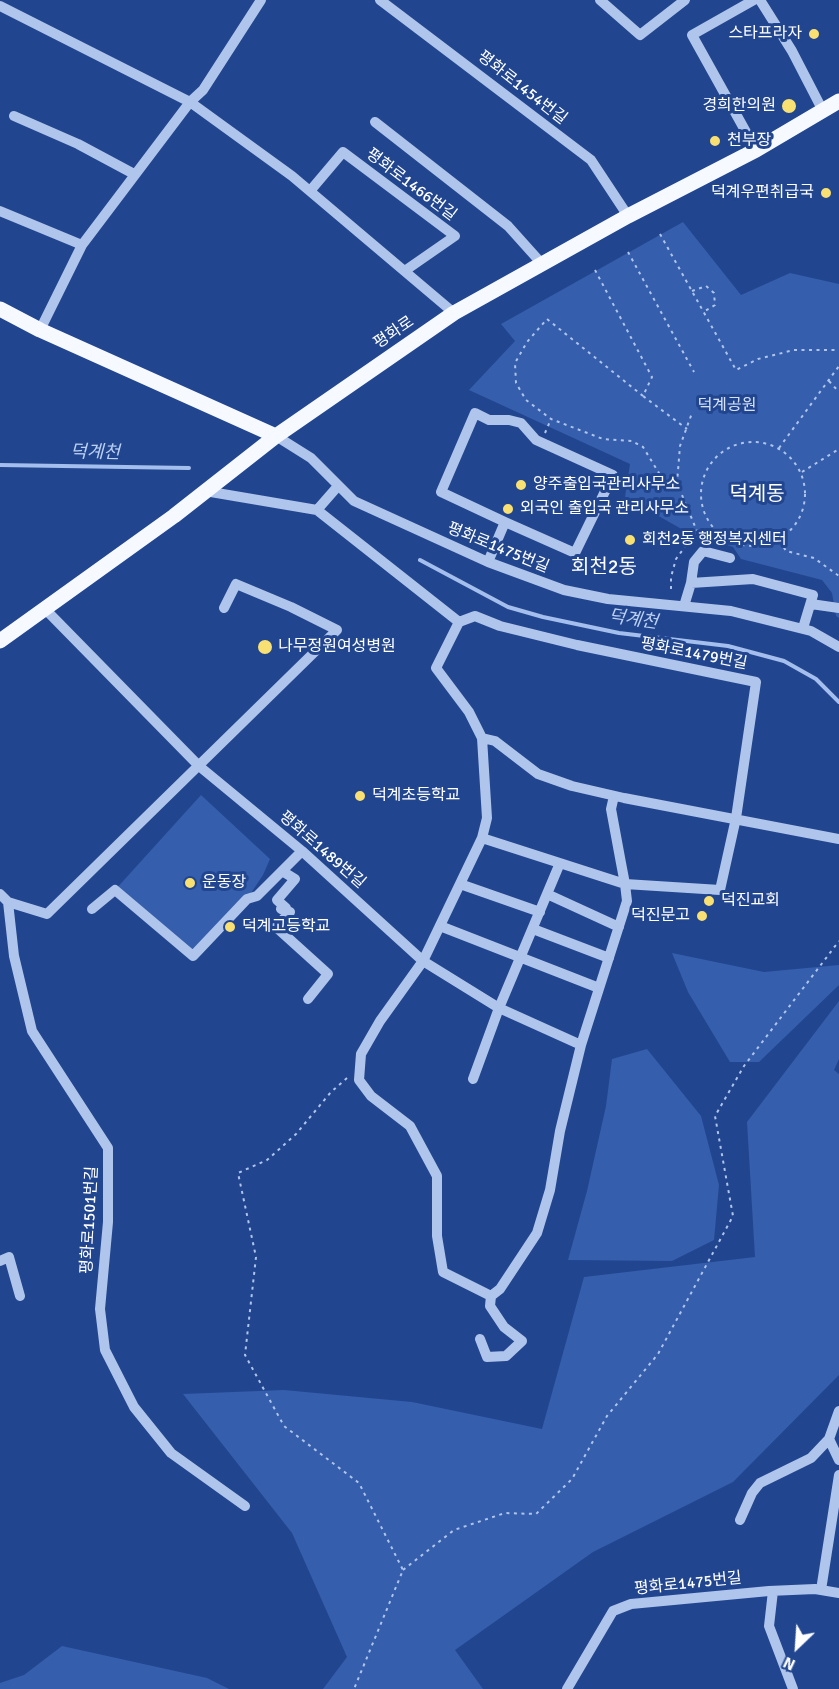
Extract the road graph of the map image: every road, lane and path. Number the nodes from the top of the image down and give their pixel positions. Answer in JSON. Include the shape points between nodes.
{"nodes":[{"id":1,"x":261,"y":0,"type":"edge"},
{"id":2,"x":380,"y":0,"type":"edge"},
{"id":3,"x":600,"y":0,"type":"edge"},
{"id":4,"x":685,"y":0,"type":"edge"},
{"id":5,"x":754,"y":0,"type":"edge"},
{"id":6,"x":760,"y":0,"type":"edge"},
{"id":7,"x":0,"y":6,"type":"edge"},
{"id":8,"x":839,"y":101,"type":"edge"},
{"id":9,"x":190,"y":102,"type":"junction"},
{"id":10,"x":822,"y":109,"type":"junction"},
{"id":11,"x":14,"y":116,"type":"dead end"},
{"id":12,"x":375,"y":122,"type":"dead end"},
{"id":13,"x":756,"y":150,"type":"junction"},
{"id":14,"x":134,"y":174,"type":"junction"},
{"id":15,"x":310,"y":191,"type":"junction"},
{"id":16,"x":0,"y":212,"type":"edge"},
{"id":17,"x":628,"y":216,"type":"junction"},
{"id":18,"x":660,"y":234,"type":"dead end"},
{"id":19,"x":82,"y":245,"type":"junction"},
{"id":20,"x":628,"y":252,"type":"dead end"},
{"id":21,"x":543,"y":265,"type":"junction"},
{"id":22,"x":406,"y":270,"type":"junction"},
{"id":23,"x":595,"y":270,"type":"dead end"},
{"id":24,"x":692,"y":291,"type":"junction"},
{"id":25,"x":0,"y":309,"type":"edge"},
{"id":26,"x":704,"y":312,"type":"junction"},
{"id":27,"x":454,"y":314,"type":"junction"},
{"id":28,"x":40,"y":330,"type":"junction"},
{"id":29,"x":839,"y":350,"type":"edge"},
{"id":30,"x":839,"y":366,"type":"edge"},
{"id":31,"x":694,"y":372,"type":"dead end"},
{"id":32,"x":829,"y":380,"type":"junction"},
{"id":33,"x":839,"y":392,"type":"edge"},
{"id":34,"x":643,"y":396,"type":"junction"},
{"id":35,"x":692,"y":413,"type":"dead end"},
{"id":36,"x":687,"y":429,"type":"junction"},
{"id":37,"x":276,"y":436,"type":"junction"},
{"id":38,"x":778,"y":448,"type":"junction"},
{"id":39,"x":839,"y":449,"type":"edge"},
{"id":40,"x":802,"y":472,"type":"junction"},
{"id":41,"x":338,"y":486,"type":"junction"},
{"id":42,"x":679,"y":486,"type":"junction"},
{"id":43,"x":205,"y":492,"type":"junction"},
{"id":44,"x":317,"y":510,"type":"junction"},
{"id":45,"x":505,"y":522,"type":"junction"},
{"id":46,"x":718,"y":532,"type":"junction"},
{"id":47,"x":699,"y":536,"type":"junction"},
{"id":48,"x":780,"y":541,"type":"junction"},
{"id":49,"x":730,"y":558,"type":"dead end"},
{"id":50,"x":488,"y":562,"type":"junction"},
{"id":51,"x":839,"y":576,"type":"edge"},
{"id":52,"x":691,"y":582,"type":"junction"},
{"id":53,"x":671,"y":589,"type":"dead end"},
{"id":54,"x":811,"y":604,"type":"junction"},
{"id":55,"x":684,"y":606,"type":"junction"},
{"id":56,"x":224,"y":608,"type":"dead end"},
{"id":57,"x":839,"y":608,"type":"edge"},
{"id":58,"x":46,"y":610,"type":"junction"},
{"id":59,"x":459,"y":622,"type":"junction"},
{"id":60,"x":803,"y":628,"type":"junction"},
{"id":61,"x":0,"y":641,"type":"edge"},
{"id":62,"x":839,"y":647,"type":"edge"},
{"id":63,"x":482,"y":738,"type":"junction"},
{"id":64,"x":199,"y":766,"type":"junction"},
{"id":65,"x":614,"y":796,"type":"junction"},
{"id":66,"x":736,"y":818,"type":"junction"},
{"id":67,"x":482,"y":838,"type":"junction"},
{"id":68,"x":839,"y":838,"type":"edge"},
{"id":69,"x":302,"y":851,"type":"junction"},
{"id":70,"x":560,"y":863,"type":"junction"},
{"id":71,"x":282,"y":871,"type":"junction"},
{"id":72,"x":460,"y":884,"type":"junction"},
{"id":73,"x":625,"y":884,"type":"junction"},
{"id":74,"x":547,"y":894,"type":"junction"},
{"id":75,"x":4,"y":898,"type":"edge"},
{"id":76,"x":92,"y":909,"type":"dead end"},
{"id":77,"x":540,"y":912,"type":"junction"},
{"id":78,"x":440,"y":926,"type":"junction"},
{"id":79,"x":619,"y":927,"type":"junction"},
{"id":80,"x":533,"y":929,"type":"junction"},
{"id":81,"x":839,"y":941,"type":"edge"},
{"id":82,"x":521,"y":956,"type":"junction"},
{"id":83,"x":609,"y":958,"type":"junction"},
{"id":84,"x":423,"y":961,"type":"junction"},
{"id":85,"x":599,"y":988,"type":"junction"},
{"id":86,"x":308,"y":999,"type":"dead end"},
{"id":87,"x":499,"y":1008,"type":"junction"},
{"id":88,"x":581,"y":1045,"type":"junction"},
{"id":89,"x":360,"y":1066,"type":"junction"},
{"id":90,"x":473,"y":1079,"type":"dead end"},
{"id":91,"x":0,"y":1261,"type":"edge"},
{"id":92,"x":20,"y":1296,"type":"dead end"},
{"id":93,"x":491,"y":1296,"type":"junction"},
{"id":94,"x":480,"y":1339,"type":"dead end"},
{"id":95,"x":839,"y":1411,"type":"edge"},
{"id":96,"x":829,"y":1439,"type":"junction"},
{"id":97,"x":839,"y":1460,"type":"edge"},
{"id":98,"x":839,"y":1475,"type":"edge"},
{"id":99,"x":245,"y":1506,"type":"dead end"},
{"id":100,"x":740,"y":1520,"type":"dead end"},
{"id":101,"x":403,"y":1570,"type":"junction"},
{"id":102,"x":821,"y":1590,"type":"junction"},
{"id":103,"x":774,"y":1591,"type":"junction"},
{"id":104,"x":839,"y":1593,"type":"edge"},
{"id":105,"x":354,"y":1689,"type":"edge"},
{"id":106,"x":567,"y":1689,"type":"edge"},
{"id":107,"x":793,"y":1689,"type":"edge"}],
"edges":[{"from":1,"to":9,"type":"street","via":[[203,90]]},
{"from":2,"to":17,"type":"street","name":"평화로1454번길","via":[[591,160]]},
{"from":3,"to":4,"type":"street","via":[[640,35]]},
{"from":5,"to":13,"type":"street","via":[[692,35]]},
{"from":6,"to":10,"type":"street"},
{"from":7,"to":9,"type":"street"},
{"from":8,"to":10,"type":"main road","name":"평화로"},
{"from":9,"to":14,"type":"street"},
{"from":9,"to":15,"type":"street"},
{"from":10,"to":13,"type":"main road","name":"평화로"},
{"from":11,"to":14,"type":"street"},
{"from":12,"to":21,"type":"street","via":[[508,226]]},
{"from":13,"to":17,"type":"main road","name":"평화로"},
{"from":14,"to":19,"type":"street"},
{"from":15,"to":22,"type":"street"},
{"from":15,"to":22,"type":"street","name":"평화로1466번길","via":[[343,152],[455,236]]},
{"from":16,"to":19,"type":"street"},
{"from":17,"to":21,"type":"main road","name":"평화로"},
{"from":18,"to":24,"type":"path"},
{"from":19,"to":28,"type":"street"},
{"from":20,"to":31,"type":"path"},
{"from":21,"to":27,"type":"main road","name":"평화로"},
{"from":22,"to":27,"type":"street"},
{"from":23,"to":34,"type":"path","via":[[652,377]]},
{"from":24,"to":26,"type":"path"},
{"from":24,"to":26,"type":"path","via":[[706,286],[714,293],[715,305]]},
{"from":25,"to":28,"type":"main road"},
{"from":26,"to":29,"type":"path","via":[[736,370],[758,359],[794,350]]},
{"from":27,"to":37,"type":"main road","name":"평화로"},
{"from":28,"to":37,"type":"main road"},
{"from":30,"to":32,"type":"path"},
{"from":32,"to":33,"type":"path"},
{"from":32,"to":38,"type":"path"},
{"from":34,"to":36,"type":"path"},
{"from":34,"to":42,"type":"path","via":[[546,320],[515,363],[516,383],[526,400],[551,419],[595,436],[638,444],[662,478]]},
{"from":35,"to":36,"type":"path"},
{"from":36,"to":42,"type":"path","via":[[680,446]]},
{"from":37,"to":41,"type":"street","name":"평화로1475번길","via":[[311,458]]},
{"from":37,"to":43,"type":"main road","name":"평화로"},
{"from":38,"to":40,"type":"path"},
{"from":38,"to":46,"type":"path","via":[[761,442],[739,442],[721,454],[704,474],[699,498],[704,517]]},
{"from":39,"to":40,"type":"path"},
{"from":40,"to":48,"type":"path","via":[[804,513]]},
{"from":41,"to":44,"type":"street"},
{"from":41,"to":50,"type":"street","name":"평화로1475번길","via":[[354,501]]},
{"from":42,"to":47,"type":"path"},
{"from":43,"to":44,"type":"street"},
{"from":43,"to":58,"type":"main road","name":"평화로"},
{"from":44,"to":59,"type":"street"},
{"from":45,"to":45,"type":"street","via":[[441,492],[475,413],[489,420],[521,423],[536,440],[614,476],[575,553]]},
{"from":45,"to":50,"type":"street"},
{"from":46,"to":47,"type":"path"},
{"from":46,"to":48,"type":"path","via":[[738,544]]},
{"from":47,"to":53,"type":"path","via":[[676,559]]},
{"from":48,"to":51,"type":"path","via":[[786,550],[814,558]]},
{"from":49,"to":52,"type":"street","via":[[703,551],[694,562]]},
{"from":50,"to":55,"type":"street","name":"평화로1475번길","via":[[564,590],[608,599]]},
{"from":52,"to":54,"type":"street","via":[[753,579],[813,595]]},
{"from":52,"to":55,"type":"street"},
{"from":54,"to":57,"type":"street"},
{"from":54,"to":60,"type":"street"},
{"from":55,"to":60,"type":"street","name":"평화로1475번길","via":[[731,611]]},
{"from":56,"to":64,"type":"street","via":[[236,584],[337,630]]},
{"from":58,"to":61,"type":"main road","name":"평화로"},
{"from":58,"to":64,"type":"street","name":"평화로1489번길"},
{"from":59,"to":63,"type":"street","via":[[436,668],[469,712]]},
{"from":59,"to":66,"type":"street","name":"평화로1479번길","via":[[475,616],[577,645],[756,682]]},
{"from":60,"to":62,"type":"street","name":"평화로1475번길"},
{"from":63,"to":65,"type":"street","via":[[495,741],[538,774]]},
{"from":63,"to":67,"type":"street","via":[[487,818]]},
{"from":64,"to":69,"type":"street","name":"평화로1489번길"},
{"from":64,"to":75,"type":"street","name":"평화로1501번길","via":[[47,914]]},
{"from":65,"to":66,"type":"street"},
{"from":65,"to":73,"type":"street","via":[[611,809]]},
{"from":66,"to":68,"type":"street"},
{"from":66,"to":73,"type":"street","via":[[720,890]]},
{"from":67,"to":70,"type":"street"},
{"from":67,"to":72,"type":"street"},
{"from":69,"to":71,"type":"street"},
{"from":69,"to":84,"type":"street","name":"평화로1489번길"},
{"from":70,"to":73,"type":"street"},
{"from":70,"to":74,"type":"street"},
{"from":71,"to":76,"type":"street","via":[[257,896],[247,899],[193,956],[115,890]]},
{"from":71,"to":86,"type":"street","via":[[295,879],[277,900],[286,908],[281,909],[290,912],[276,927],[328,974]]},
{"from":72,"to":77,"type":"street"},
{"from":72,"to":78,"type":"street"},
{"from":73,"to":79,"type":"street","via":[[627,901]]},
{"from":74,"to":77,"type":"street"},
{"from":74,"to":79,"type":"street"},
{"from":75,"to":99,"type":"street","name":"평화로1501번길","via":[[32,1031],[108,1148],[108,1222],[100,1309],[105,1350],[134,1407],[171,1453]]},
{"from":77,"to":80,"type":"street"},
{"from":78,"to":82,"type":"street"},
{"from":78,"to":84,"type":"street"},
{"from":79,"to":83,"type":"street"},
{"from":80,"to":82,"type":"street"},
{"from":80,"to":83,"type":"street"},
{"from":81,"to":101,"type":"path","via":[[744,1066],[715,1116],[733,1216],[658,1354],[607,1416],[572,1479],[536,1514],[505,1513],[454,1530]]},
{"from":82,"to":85,"type":"street"},
{"from":82,"to":87,"type":"street"},
{"from":83,"to":85,"type":"street"},
{"from":84,"to":87,"type":"street","name":"평화로1489번길"},
{"from":84,"to":89,"type":"street","via":[[380,1020],[361,1054]]},
{"from":85,"to":88,"type":"street"},
{"from":87,"to":88,"type":"street","name":"평화로1489번길"},
{"from":87,"to":90,"type":"street"},
{"from":88,"to":93,"type":"street","via":[[537,1233],[500,1289]]},
{"from":89,"to":93,"type":"street","via":[[359,1080],[371,1096],[410,1126],[437,1176],[438,1236],[444,1272]]},
{"from":89,"to":101,"type":"path","via":[[267,1160],[238,1173],[256,1257],[245,1355],[284,1426],[359,1483]]},
{"from":91,"to":92,"type":"street","via":[[9,1257]]},
{"from":93,"to":94,"type":"street","via":[[490,1306],[504,1327],[522,1341],[506,1356],[487,1357]]},
{"from":95,"to":96,"type":"street"},
{"from":96,"to":97,"type":"street"},
{"from":96,"to":100,"type":"street","via":[[811,1458],[760,1483]]},
{"from":98,"to":102,"type":"street"},
{"from":101,"to":105,"type":"path"},
{"from":102,"to":103,"type":"street","name":"평화로1475번길"},
{"from":102,"to":104,"type":"street","name":"평화로1475번길"},
{"from":103,"to":106,"type":"street","name":"평화로1475번길","via":[[631,1604],[613,1611]]},
{"from":103,"to":107,"type":"street","via":[[769,1626]]}]}
